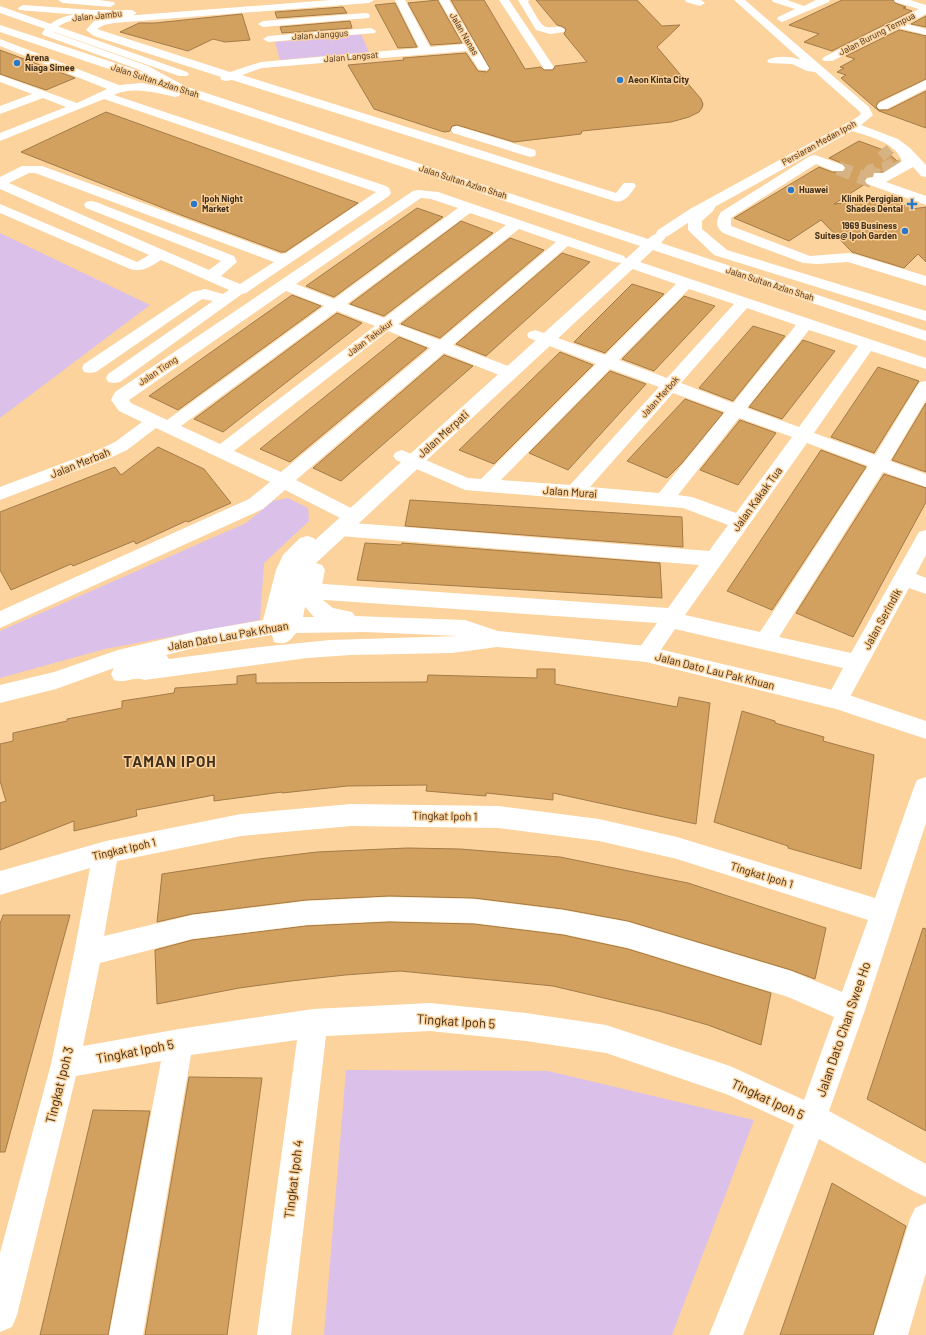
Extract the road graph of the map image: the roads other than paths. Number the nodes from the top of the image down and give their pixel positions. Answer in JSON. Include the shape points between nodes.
{"nodes":[{"id":1,"x":63,"y":0,"type":"edge"},
{"id":2,"x":296,"y":0,"type":"edge"},
{"id":3,"x":358,"y":0,"type":"edge"},
{"id":4,"x":369,"y":0,"type":"edge"},
{"id":5,"x":400,"y":0,"type":"edge"},
{"id":6,"x":444,"y":0,"type":"edge"},
{"id":7,"x":504,"y":0,"type":"edge"},
{"id":8,"x":524,"y":0,"type":"edge"},
{"id":9,"x":690,"y":0,"type":"edge"},
{"id":10,"x":777,"y":0,"type":"edge"},
{"id":11,"x":825,"y":0,"type":"edge"},
{"id":12,"x":899,"y":0,"type":"edge"},
{"id":13,"x":234,"y":2,"type":"edge"},
{"id":14,"x":734,"y":3,"type":"edge"},
{"id":15,"x":700,"y":4,"type":"dead end"},
{"id":16,"x":0,"y":5,"type":"edge"},
{"id":17,"x":131,"y":7,"type":"junction"},
{"id":18,"x":259,"y":8,"type":"junction"},
{"id":19,"x":0,"y":9,"type":"edge"},
{"id":20,"x":804,"y":9,"type":"junction"},
{"id":21,"x":926,"y":9,"type":"edge"},
{"id":22,"x":365,"y":16,"type":"junction"},
{"id":23,"x":782,"y":19,"type":"dead end"},
{"id":24,"x":748,"y":22,"type":"dead end"},
{"id":25,"x":263,"y":24,"type":"junction"},
{"id":26,"x":897,"y":24,"type":"junction"},
{"id":27,"x":52,"y":27,"type":"junction"},
{"id":28,"x":0,"y":28,"type":"edge"},
{"id":29,"x":560,"y":30,"type":"dead end"},
{"id":30,"x":371,"y":31,"type":"junction"},
{"id":31,"x":926,"y":32,"type":"edge"},
{"id":32,"x":0,"y":34,"type":"edge"},
{"id":33,"x":268,"y":39,"type":"junction"},
{"id":34,"x":30,"y":40,"type":"junction"},
{"id":35,"x":0,"y":42,"type":"edge"},
{"id":36,"x":471,"y":47,"type":"junction"},
{"id":37,"x":777,"y":48,"type":"dead end"},
{"id":38,"x":426,"y":50,"type":"junction"},
{"id":39,"x":381,"y":54,"type":"junction"},
{"id":40,"x":788,"y":59,"type":"junction"},
{"id":41,"x":828,"y":59,"type":"dead end"},
{"id":42,"x":773,"y":60,"type":"dead end"},
{"id":43,"x":98,"y":62,"type":"junction"},
{"id":44,"x":275,"y":64,"type":"junction"},
{"id":45,"x":548,"y":67,"type":"dead end"},
{"id":46,"x":483,"y":68,"type":"dead end"},
{"id":47,"x":232,"y":76,"type":"junction"},
{"id":48,"x":191,"y":77,"type":"dead end"},
{"id":49,"x":0,"y":78,"type":"edge"},
{"id":50,"x":926,"y":84,"type":"edge"},
{"id":51,"x":222,"y":86,"type":"dead end"},
{"id":52,"x":179,"y":88,"type":"junction"},
{"id":53,"x":118,"y":89,"type":"junction"},
{"id":54,"x":843,"y":90,"type":"junction"},
{"id":55,"x":42,"y":94,"type":"junction"},
{"id":56,"x":104,"y":95,"type":"junction"},
{"id":57,"x":200,"y":95,"type":"junction"},
{"id":58,"x":0,"y":98,"type":"edge"},
{"id":59,"x":343,"y":98,"type":"dead end"},
{"id":60,"x":17,"y":104,"type":"junction"},
{"id":61,"x":325,"y":105,"type":"junction"},
{"id":62,"x":883,"y":106,"type":"dead end"},
{"id":63,"x":77,"y":107,"type":"junction"},
{"id":64,"x":0,"y":110,"type":"edge"},
{"id":65,"x":381,"y":110,"type":"dead end"},
{"id":66,"x":846,"y":115,"type":"junction"},
{"id":67,"x":457,"y":130,"type":"dead end"},
{"id":68,"x":0,"y":137,"type":"edge"},
{"id":69,"x":882,"y":149,"type":"tunnel mouth"},
{"id":70,"x":905,"y":150,"type":"junction"},
{"id":71,"x":530,"y":153,"type":"dead end"},
{"id":72,"x":815,"y":159,"type":"junction"},
{"id":73,"x":542,"y":162,"type":"dead end"},
{"id":74,"x":838,"y":168,"type":"tunnel mouth"},
{"id":75,"x":926,"y":173,"type":"edge"},
{"id":76,"x":14,"y":175,"type":"junction"},
{"id":77,"x":0,"y":183,"type":"edge"},
{"id":78,"x":36,"y":184,"type":"dead end"},
{"id":79,"x":628,"y":186,"type":"dead end"},
{"id":80,"x":80,"y":201,"type":"dead end"},
{"id":81,"x":926,"y":201,"type":"edge"},
{"id":82,"x":710,"y":204,"type":"junction"},
{"id":83,"x":469,"y":206,"type":"junction"},
{"id":84,"x":0,"y":208,"type":"edge"},
{"id":85,"x":518,"y":223,"type":"junction"},
{"id":86,"x":651,"y":237,"type":"junction"},
{"id":87,"x":566,"y":241,"type":"junction"},
{"id":88,"x":721,"y":252,"type":"junction"},
{"id":89,"x":160,"y":254,"type":"junction"},
{"id":90,"x":288,"y":259,"type":"junction"},
{"id":91,"x":818,"y":260,"type":"junction"},
{"id":92,"x":624,"y":261,"type":"junction"},
{"id":93,"x":211,"y":276,"type":"junction"},
{"id":94,"x":926,"y":281,"type":"edge"},
{"id":95,"x":686,"y":283,"type":"junction"},
{"id":96,"x":286,"y":285,"type":"junction"},
{"id":97,"x":241,"y":290,"type":"junction"},
{"id":98,"x":926,"y":295,"type":"edge"},
{"id":99,"x":224,"y":300,"type":"junction"},
{"id":100,"x":744,"y":302,"type":"junction"},
{"id":101,"x":335,"y":304,"type":"junction"},
{"id":102,"x":926,"y":316,"type":"edge"},
{"id":103,"x":806,"y":323,"type":"junction"},
{"id":104,"x":387,"y":324,"type":"junction"},
{"id":105,"x":926,"y":336,"type":"edge"},
{"id":106,"x":541,"y":337,"type":"junction"},
{"id":107,"x":868,"y":344,"type":"junction"},
{"id":108,"x":441,"y":346,"type":"junction"},
{"id":109,"x":608,"y":362,"type":"junction"},
{"id":110,"x":926,"y":364,"type":"edge"},
{"id":111,"x":90,"y":368,"type":"dead end"},
{"id":112,"x":504,"y":370,"type":"junction"},
{"id":113,"x":114,"y":378,"type":"dead end"},
{"id":114,"x":670,"y":386,"type":"junction"},
{"id":115,"x":926,"y":386,"type":"edge"},
{"id":116,"x":736,"y":410,"type":"junction"},
{"id":117,"x":161,"y":424,"type":"junction"},
{"id":118,"x":803,"y":435,"type":"junction"},
{"id":119,"x":221,"y":452,"type":"junction"},
{"id":120,"x":407,"y":459,"type":"junction"},
{"id":121,"x":879,"y":464,"type":"junction"},
{"id":122,"x":282,"y":480,"type":"junction"},
{"id":123,"x":926,"y":481,"type":"edge"},
{"id":124,"x":485,"y":486,"type":"junction"},
{"id":125,"x":575,"y":492,"type":"junction"},
{"id":126,"x":0,"y":494,"type":"edge"},
{"id":127,"x":664,"y":500,"type":"junction"},
{"id":128,"x":741,"y":522,"type":"junction"},
{"id":129,"x":342,"y":523,"type":"junction"},
{"id":130,"x":926,"y":537,"type":"edge"},
{"id":131,"x":714,"y":559,"type":"junction"},
{"id":132,"x":904,"y":577,"type":"junction"},
{"id":133,"x":926,"y":587,"type":"edge"},
{"id":134,"x":310,"y":591,"type":"junction"},
{"id":135,"x":672,"y":618,"type":"junction"},
{"id":136,"x":0,"y":620,"type":"edge"},
{"id":137,"x":365,"y":624,"type":"junction"},
{"id":138,"x":282,"y":629,"type":"junction"},
{"id":139,"x":498,"y":639,"type":"junction"},
{"id":140,"x":765,"y":642,"type":"junction"},
{"id":141,"x":435,"y":646,"type":"junction"},
{"id":142,"x":646,"y":654,"type":"junction"},
{"id":143,"x":857,"y":663,"type":"junction"},
{"id":144,"x":122,"y":674,"type":"junction"},
{"id":145,"x":56,"y":680,"type":"junction"},
{"id":146,"x":0,"y":694,"type":"edge"},
{"id":147,"x":837,"y":700,"type":"junction"},
{"id":148,"x":926,"y":730,"type":"edge"},
{"id":149,"x":926,"y":787,"type":"edge"},
{"id":150,"x":106,"y":852,"type":"junction"},
{"id":151,"x":0,"y":883,"type":"edge"},
{"id":152,"x":884,"y":913,"type":"junction"},
{"id":153,"x":88,"y":952,"type":"junction"},
{"id":154,"x":851,"y":1010,"type":"junction"},
{"id":155,"x":312,"y":1023,"type":"junction"},
{"id":156,"x":179,"y":1043,"type":"junction"},
{"id":157,"x":65,"y":1064,"type":"junction"},
{"id":158,"x":811,"y":1118,"type":"junction"},
{"id":159,"x":926,"y":1181,"type":"edge"},
{"id":160,"x":926,"y":1219,"type":"edge"},
{"id":161,"x":0,"y":1315,"type":"edge"},
{"id":162,"x":126,"y":1335,"type":"edge"},
{"id":163,"x":274,"y":1335,"type":"edge"},
{"id":164,"x":726,"y":1335,"type":"edge"},
{"id":165,"x":891,"y":1335,"type":"edge"}],
"edges":[{"from":1,"to":17,"type":"street"},
{"from":2,"to":13,"type":"street","name":"Jalan Jambu"},
{"from":3,"to":4,"type":"street","name":"Jalan Jambu"},
{"from":3,"to":18,"type":"street","name":"Jalan Jambu"},
{"from":3,"to":22,"type":"street"},
{"from":5,"to":38,"type":"street"},
{"from":6,"to":36,"type":"street","name":"Jalan Nanas"},
{"from":7,"to":45,"type":"street"},
{"from":8,"to":29,"type":"street","via":[[522,2],[540,28]]},
{"from":9,"to":15,"type":"street"},
{"from":10,"to":20,"type":"street"},
{"from":11,"to":20,"type":"street"},
{"from":12,"to":21,"type":"street"},
{"from":13,"to":17,"type":"street","name":"Jalan Jambu"},
{"from":14,"to":24,"type":"street","name":"Persiaran Medan Ipoh"},
{"from":14,"to":54,"type":"street","name":"Persiaran Medan Ipoh"},
{"from":16,"to":17,"type":"street","via":[[73,12]]},
{"from":17,"to":27,"type":"street","name":"Jalan Jambu","via":[[74,18]]},
{"from":18,"to":25,"type":"street"},
{"from":18,"to":47,"type":"street","name":"Jalan Jambu","via":[[114,20],[96,24],[91,30]]},
{"from":19,"to":27,"type":"street","name":"Jalan Sultan Azlan Shah"},
{"from":20,"to":23,"type":"street"},
{"from":21,"to":26,"type":"street","name":"Jalan Burung Tempua"},
{"from":22,"to":25,"type":"street"},
{"from":22,"to":30,"type":"street"},
{"from":25,"to":33,"type":"street"},
{"from":26,"to":31,"type":"street"},
{"from":26,"to":41,"type":"street","name":"Jalan Burung Tempua"},
{"from":27,"to":48,"type":"street","name":"Jalan Sultan Azlan Shah"},
{"from":27,"to":52,"type":"street","via":[[47,34],[144,68]]},
{"from":28,"to":34,"type":"street","name":"Jalan Sultan Azlan Shah"},
{"from":30,"to":33,"type":"street","name":"Jalan Janggus"},
{"from":30,"to":39,"type":"street"},
{"from":32,"to":34,"type":"street"},
{"from":33,"to":44,"type":"street"},
{"from":34,"to":43,"type":"street","name":"Jalan Sultan Azlan Shah"},
{"from":35,"to":53,"type":"street"},
{"from":36,"to":38,"type":"street","name":"Jalan Langsat"},
{"from":36,"to":46,"type":"street","name":"Jalan Nanas"},
{"from":37,"to":40,"type":"street","name":"Persiaran Medan Ipoh"},
{"from":38,"to":39,"type":"street","name":"Jalan Langsat"},
{"from":39,"to":44,"type":"street","name":"Jalan Langsat"},
{"from":40,"to":42,"type":"street"},
{"from":40,"to":54,"type":"street","via":[[803,64]]},
{"from":40,"to":66,"type":"street","name":"Persiaran Medan Ipoh"},
{"from":43,"to":52,"type":"street","name":"Jalan Sultan Azlan Shah"},
{"from":43,"to":53,"type":"street","via":[[105,70],[128,81]]},
{"from":44,"to":47,"type":"street","name":"Jalan Langsat","via":[[252,66]]},
{"from":47,"to":51,"type":"street","name":"Jalan Langsat"},
{"from":47,"to":61,"type":"street"},
{"from":49,"to":55,"type":"street"},
{"from":50,"to":62,"type":"street"},
{"from":52,"to":57,"type":"street","name":"Jalan Sultan Azlan Shah"},
{"from":53,"to":56,"type":"street"},
{"from":53,"to":57,"type":"street","via":[[150,87]]},
{"from":54,"to":66,"type":"street","name":"Persiaran Medan Ipoh","via":[[867,113],[865,118]]},
{"from":55,"to":60,"type":"street"},
{"from":55,"to":63,"type":"street"},
{"from":56,"to":63,"type":"street"},
{"from":56,"to":90,"type":"street","via":[[384,191],[383,195]]},
{"from":57,"to":86,"type":"street","name":"Jalan Sultan Azlan Shah"},
{"from":58,"to":60,"type":"street"},
{"from":59,"to":61,"type":"street"},
{"from":60,"to":64,"type":"street"},
{"from":61,"to":79,"type":"street","via":[[619,198]]},
{"from":63,"to":68,"type":"street"},
{"from":65,"to":73,"type":"street"},
{"from":66,"to":70,"type":"street"},
{"from":66,"to":82,"type":"street","name":"Persiaran Medan Ipoh"},
{"from":66,"to":86,"type":"street","name":"Persiaran Medan Ipoh","via":[[684,207]]},
{"from":67,"to":71,"type":"street"},
{"from":69,"to":72,"type":"street","via":[[860,139],[850,138]]},
{"from":70,"to":75,"type":"street"},
{"from":70,"to":81,"type":"street","via":[[908,164],[878,180]]},
{"from":72,"to":74,"type":"street"},
{"from":72,"to":91,"type":"street","via":[[726,215],[723,226],[808,260]]},
{"from":76,"to":77,"type":"street"},
{"from":76,"to":78,"type":"street"},
{"from":76,"to":90,"type":"street","via":[[27,169],[37,169],[277,259]]},
{"from":77,"to":89,"type":"street"},
{"from":80,"to":93,"type":"street","via":[[229,259],[230,262]]},
{"from":82,"to":86,"type":"street","name":"Persiaran Medan Ipoh"},
{"from":82,"to":88,"type":"street","via":[[695,220],[695,230]]},
{"from":83,"to":85,"type":"street"},
{"from":83,"to":96,"type":"street","name":"Jalan Tiong","via":[[428,194],[415,196]]},
{"from":83,"to":101,"type":"street","name":"Jalan Merbah"},
{"from":84,"to":89,"type":"street","via":[[135,266],[141,266]]},
{"from":85,"to":87,"type":"street"},
{"from":85,"to":104,"type":"street","name":"Jalan Tekukur"},
{"from":86,"to":88,"type":"street","name":"Jalan Sultan Azlan Shah","via":[[681,239]]},
{"from":86,"to":92,"type":"street","name":"Jalan Merpati"},
{"from":86,"to":105,"type":"street","name":"Jalan Sultan Azlan Shah"},
{"from":87,"to":92,"type":"street"},
{"from":87,"to":108,"type":"street"},
{"from":88,"to":102,"type":"street","name":"Jalan Sultan Azlan Shah"},
{"from":89,"to":93,"type":"street"},
{"from":90,"to":97,"type":"street"},
{"from":91,"to":94,"type":"street","via":[[849,257]]},
{"from":91,"to":98,"type":"street"},
{"from":92,"to":95,"type":"street"},
{"from":92,"to":106,"type":"street","name":"Jalan Merpati"},
{"from":93,"to":97,"type":"street"},
{"from":95,"to":100,"type":"street"},
{"from":95,"to":109,"type":"street"},
{"from":96,"to":101,"type":"street"},
{"from":96,"to":117,"type":"street","name":"Jalan Tiong","via":[[121,396],[121,404],[125,407]]},
{"from":97,"to":99,"type":"street"},
{"from":99,"to":111,"type":"street","via":[[204,293],[197,295]]},
{"from":99,"to":113,"type":"street"},
{"from":100,"to":103,"type":"street"},
{"from":100,"to":114,"type":"street","name":"Jalan Merbok"},
{"from":101,"to":104,"type":"street"},
{"from":101,"to":117,"type":"street","name":"Jalan Merbah"},
{"from":103,"to":107,"type":"street"},
{"from":103,"to":116,"type":"street"},
{"from":104,"to":108,"type":"street"},
{"from":104,"to":119,"type":"street","name":"Jalan Tekukur"},
{"from":106,"to":109,"type":"street"},
{"from":106,"to":112,"type":"street","name":"Jalan Merpati"},
{"from":107,"to":110,"type":"street"},
{"from":107,"to":118,"type":"street","name":"Jalan Kakak Tua"},
{"from":108,"to":112,"type":"street"},
{"from":108,"to":122,"type":"street"},
{"from":109,"to":114,"type":"street"},
{"from":109,"to":124,"type":"street"},
{"from":112,"to":120,"type":"street","name":"Jalan Merpati"},
{"from":114,"to":116,"type":"street"},
{"from":114,"to":125,"type":"street","name":"Jalan Merbok"},
{"from":115,"to":121,"type":"street"},
{"from":116,"to":118,"type":"street"},
{"from":116,"to":127,"type":"street"},
{"from":117,"to":119,"type":"street","name":"Jalan Tiong"},
{"from":117,"to":126,"type":"street","name":"Jalan Merbah","via":[[104,454]]},
{"from":118,"to":121,"type":"street"},
{"from":118,"to":128,"type":"street","name":"Jalan Kakak Tua"},
{"from":119,"to":122,"type":"street","name":"Jalan Tiong"},
{"from":120,"to":124,"type":"street","name":"Jalan Murai","via":[[465,484]]},
{"from":120,"to":129,"type":"street","name":"Jalan Merpati"},
{"from":121,"to":123,"type":"street"},
{"from":121,"to":140,"type":"street"},
{"from":122,"to":129,"type":"street","name":"Jalan Tiong"},
{"from":122,"to":136,"type":"street","via":[[253,505]]},
{"from":124,"to":125,"type":"street","name":"Jalan Murai"},
{"from":125,"to":127,"type":"street","name":"Jalan Murai"},
{"from":127,"to":128,"type":"street","name":"Jalan Murai","via":[[691,503]]},
{"from":128,"to":131,"type":"street","name":"Jalan Kakak Tua"},
{"from":129,"to":131,"type":"street"},
{"from":129,"to":134,"type":"street","via":[[319,557]]},
{"from":129,"to":138,"type":"street","name":"Jalan Merpati","via":[[306,562]]},
{"from":129,"to":138,"type":"street","name":"Jalan Merpati","via":[[298,551],[290,560],[286,570]]},
{"from":130,"to":132,"type":"street","name":"Jalan Serindik"},
{"from":131,"to":135,"type":"street","name":"Jalan Kakak Tua"},
{"from":132,"to":133,"type":"street"},
{"from":132,"to":143,"type":"street","name":"Jalan Serindik"},
{"from":134,"to":135,"type":"street"},
{"from":134,"to":137,"type":"street","via":[[313,603],[325,614]]},
{"from":135,"to":140,"type":"street"},
{"from":135,"to":142,"type":"street","name":"Jalan Kakak Tua"},
{"from":137,"to":138,"type":"street","name":"Jalan Dato Lau Pak Khuan"},
{"from":137,"to":139,"type":"street","name":"Jalan Dato Lau Pak Khuan","via":[[465,628]]},
{"from":138,"to":141,"type":"street","via":[[296,640],[377,635],[405,638]]},
{"from":138,"to":144,"type":"street","via":[[278,638],[268,641],[167,658]]},
{"from":138,"to":145,"type":"street","name":"Jalan Dato Lau Pak Khuan","via":[[194,640],[118,658]]},
{"from":139,"to":141,"type":"street","name":"Jalan Dato Lau Pak Khuan","via":[[464,645]]},
{"from":139,"to":142,"type":"street","name":"Jalan Dato Lau Pak Khuan"},
{"from":140,"to":143,"type":"street"},
{"from":141,"to":144,"type":"street","name":"Jalan Dato Lau Pak Khuan","via":[[331,648]]},
{"from":142,"to":147,"type":"street","name":"Jalan Dato Lau Pak Khuan"},
{"from":143,"to":147,"type":"street","name":"Jalan Serindik"},
{"from":144,"to":145,"type":"street","name":"Jalan Dato Lau Pak Khuan"},
{"from":145,"to":146,"type":"street","name":"Jalan Dato Lau Pak Khuan"},
{"from":147,"to":148,"type":"street","name":"Jalan Dato Lau Pak Khuan"},
{"from":149,"to":152,"type":"street","name":"Jalan Dato Chan Swee Ho"},
{"from":150,"to":151,"type":"street","name":"Tingkat Ipoh 1"},
{"from":150,"to":152,"type":"street","name":"Tingkat Ipoh 1","via":[[240,825],[351,815],[498,817],[599,830],[677,848]]},
{"from":150,"to":153,"type":"street","name":"Tingkat Ipoh 3"},
{"from":152,"to":154,"type":"street","name":"Jalan Dato Chan Swee Ho"},
{"from":153,"to":154,"type":"street","via":[[192,927],[306,913],[390,909],[474,911],[563,922],[628,935],[791,984]]},
{"from":153,"to":157,"type":"street","name":"Tingkat Ipoh 3"},
{"from":154,"to":158,"type":"street","name":"Jalan Dato Chan Swee Ho"},
{"from":155,"to":156,"type":"street","name":"Tingkat Ipoh 5"},
{"from":155,"to":158,"type":"street","name":"Tingkat Ipoh 5","via":[[430,1017],[606,1039],[730,1080]]},
{"from":155,"to":163,"type":"street","name":"Tingkat Ipoh 4"},
{"from":156,"to":157,"type":"street","name":"Tingkat Ipoh 5"},
{"from":156,"to":162,"type":"street"},
{"from":157,"to":161,"type":"street","name":"Tingkat Ipoh 3"},
{"from":158,"to":159,"type":"street","name":"Tingkat Ipoh 5"},
{"from":158,"to":164,"type":"street","name":"Jalan Dato Chan Swee Ho"},
{"from":160,"to":165,"type":"street"}]}
